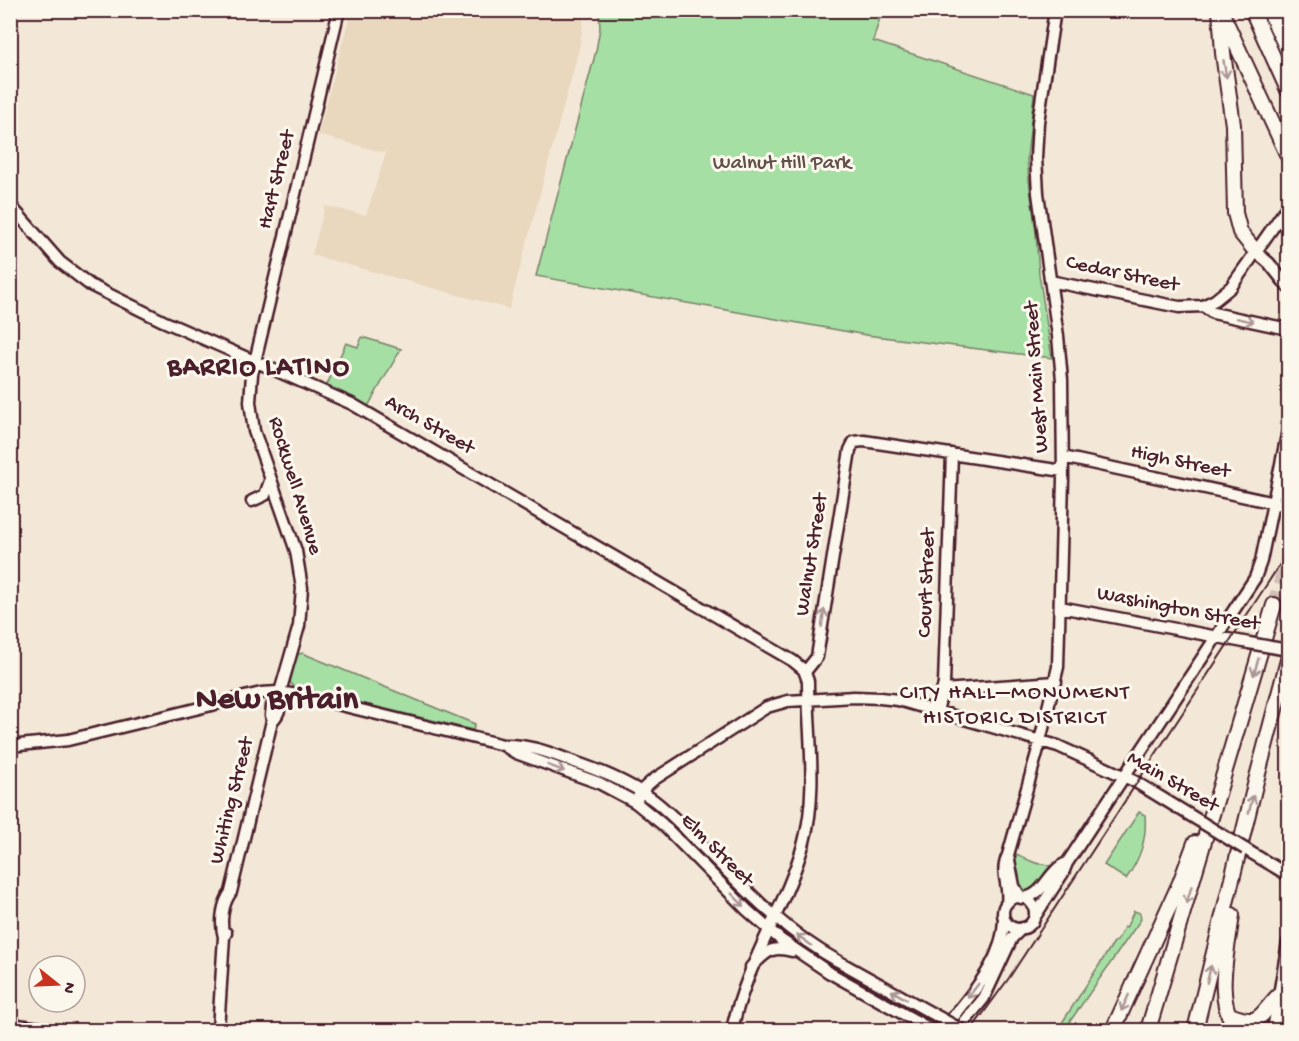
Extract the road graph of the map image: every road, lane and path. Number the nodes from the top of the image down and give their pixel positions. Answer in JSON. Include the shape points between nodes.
{"nodes":[{"id":1,"x":339,"y":10,"type":"edge"},
{"id":2,"x":1055,"y":10,"type":"edge"},
{"id":3,"x":1220,"y":10,"type":"edge"},
{"id":4,"x":1252,"y":10,"type":"edge"},
{"id":5,"x":1269,"y":10,"type":"edge"},
{"id":6,"x":1288,"y":51,"type":"edge"},
{"id":7,"x":1288,"y":90,"type":"edge"},
{"id":8,"x":1288,"y":156,"type":"edge"},
{"id":9,"x":10,"y":205,"type":"edge"},
{"id":10,"x":1288,"y":206,"type":"edge"},
{"id":11,"x":1256,"y":252,"type":"junction"},
{"id":12,"x":1050,"y":280,"type":"junction"},
{"id":13,"x":1288,"y":287,"type":"edge"},
{"id":14,"x":1203,"y":306,"type":"junction"},
{"id":15,"x":1288,"y":329,"type":"edge"},
{"id":16,"x":254,"y":360,"type":"junction"},
{"id":17,"x":1288,"y":430,"type":"edge"},
{"id":18,"x":952,"y":454,"type":"junction"},
{"id":19,"x":1063,"y":457,"type":"junction"},
{"id":20,"x":1063,"y":471,"type":"junction"},
{"id":21,"x":270,"y":480,"type":"junction"},
{"id":22,"x":252,"y":501,"type":"dead end"},
{"id":23,"x":1273,"y":503,"type":"junction"},
{"id":24,"x":1288,"y":506,"type":"edge"},
{"id":25,"x":1274,"y":605,"type":"tunnel mouth"},
{"id":26,"x":1060,"y":607,"type":"junction"},
{"id":27,"x":1217,"y":637,"type":"junction"},
{"id":28,"x":1288,"y":650,"type":"edge"},
{"id":29,"x":1288,"y":660,"type":"edge"},
{"id":30,"x":805,"y":672,"type":"junction"},
{"id":31,"x":1056,"y":682,"type":"junction"},
{"id":32,"x":943,"y":690,"type":"junction"},
{"id":33,"x":280,"y":692,"type":"junction"},
{"id":34,"x":808,"y":700,"type":"junction"},
{"id":35,"x":937,"y":711,"type":"junction"},
{"id":36,"x":1040,"y":740,"type":"junction"},
{"id":37,"x":10,"y":746,"type":"edge"},
{"id":38,"x":1229,"y":758,"type":"junction"},
{"id":39,"x":597,"y":776,"type":"junction"},
{"id":40,"x":1124,"y":776,"type":"junction"},
{"id":41,"x":642,"y":792,"type":"junction"},
{"id":42,"x":635,"y":802,"type":"junction"},
{"id":43,"x":672,"y":834,"type":"junction"},
{"id":44,"x":695,"y":838,"type":"junction"},
{"id":45,"x":1008,"y":855,"type":"junction"},
{"id":46,"x":1067,"y":863,"type":"junction"},
{"id":47,"x":1288,"y":875,"type":"edge"},
{"id":48,"x":1232,"y":881,"type":"junction"},
{"id":49,"x":1023,"y":898,"type":"junction"},
{"id":50,"x":1007,"y":903,"type":"junction"},
{"id":51,"x":774,"y":916,"type":"junction"},
{"id":52,"x":1034,"y":918,"type":"junction"},
{"id":53,"x":1004,"y":920,"type":"junction"},
{"id":54,"x":1022,"y":928,"type":"junction"},
{"id":55,"x":768,"y":929,"type":"junction"},
{"id":56,"x":1288,"y":942,"type":"edge"},
{"id":57,"x":800,"y":953,"type":"junction"},
{"id":58,"x":752,"y":967,"type":"junction"},
{"id":59,"x":1280,"y":994,"type":"junction"},
{"id":60,"x":960,"y":1008,"type":"junction"},
{"id":61,"x":973,"y":1011,"type":"junction"},
{"id":62,"x":1230,"y":1016,"type":"junction"},
{"id":63,"x":10,"y":1023,"type":"edge"},
{"id":64,"x":56,"y":1030,"type":"edge"},
{"id":65,"x":218,"y":1030,"type":"edge"},
{"id":66,"x":732,"y":1030,"type":"edge"},
{"id":67,"x":932,"y":1030,"type":"edge"},
{"id":68,"x":943,"y":1030,"type":"edge"},
{"id":69,"x":960,"y":1030,"type":"edge"},
{"id":70,"x":1113,"y":1030,"type":"edge"},
{"id":71,"x":1148,"y":1030,"type":"edge"},
{"id":72,"x":1196,"y":1030,"type":"edge"},
{"id":73,"x":1239,"y":1030,"type":"edge"},
{"id":74,"x":1274,"y":1030,"type":"edge"}],
"edges":[{"from":1,"to":16,"type":"main road","name":"Hart Street"},
{"from":2,"to":12,"type":"main road","name":"West Main Street","via":[[1036,159]]},
{"from":3,"to":8,"type":"highway"},
{"from":3,"to":11,"type":"highway","one_way":true,"via":[[1233,124],[1235,213],[1240,232]]},
{"from":4,"to":7,"type":"highway"},
{"from":5,"to":6,"type":"highway"},
{"from":9,"to":16,"type":"main road","name":"Arch Street","via":[[60,262],[90,285]]},
{"from":10,"to":11,"type":"main road"},
{"from":11,"to":13,"type":"main road"},
{"from":11,"to":14,"type":"main road","via":[[1226,292]]},
{"from":12,"to":14,"type":"main road","name":"Cedar Street","via":[[1179,308]]},
{"from":12,"to":19,"type":"main road","name":"West Main Street","via":[[1061,360]]},
{"from":14,"to":15,"type":"main road","name":"Cedar Street","one_way":true,"via":[[1213,313]]},
{"from":16,"to":21,"type":"main road","name":"Rockwell Avenue","via":[[252,419]]},
{"from":16,"to":30,"type":"main road","name":"Arch Street","via":[[356,406],[797,663]]},
{"from":17,"to":23,"type":"main road"},
{"from":18,"to":20,"type":"main road"},
{"from":30,"to":18,"type":"main road","name":"Walnut Street","one_way":true,"via":[[817,655],[854,442]]},
{"from":18,"to":32,"type":"main road","name":"Court Street"},
{"from":19,"to":20,"type":"main road","name":"West Main Street"},
{"from":19,"to":23,"type":"main road","name":"High Street"},
{"from":20,"to":26,"type":"main road","name":"West Main Street"},
{"from":21,"to":22,"type":"main road","via":[[266,495]]},
{"from":21,"to":33,"type":"main road","name":"Rockwell Avenue","via":[[296,550],[302,588],[300,622]]},
{"from":23,"to":24,"type":"main road","name":"High Street"},
{"from":23,"to":27,"type":"main road","via":[[1258,574]]},
{"from":25,"to":38,"type":"highway","one_way":true},
{"from":26,"to":27,"type":"main road","name":"Washington Street"},
{"from":26,"to":31,"type":"main road","name":"West Main Street"},
{"from":27,"to":28,"type":"main road","name":"Washington Street","bridge":true},
{"from":27,"to":40,"type":"main road"},
{"from":48,"to":29,"type":"highway","one_way":true},
{"from":30,"to":34,"type":"main road"},
{"from":31,"to":32,"type":"main road"},
{"from":31,"to":36,"type":"main road","name":"West Main Street"},
{"from":32,"to":35,"type":"main road","name":"Court Street"},
{"from":33,"to":37,"type":"main road","via":[[68,740]]},
{"from":33,"to":39,"type":"main road","via":[[503,745],[518,744],[525,751]]},
{"from":33,"to":65,"type":"main road","name":"Whiting Street","via":[[272,706],[272,721],[224,908]]},
{"from":34,"to":35,"type":"main road","name":"Main Street","via":[[883,698]]},
{"from":34,"to":41,"type":"main road","name":"Main Street","via":[[786,701],[762,709],[653,780]]},
{"from":34,"to":51,"type":"main road","via":[[808,819],[797,863]]},
{"from":35,"to":36,"type":"main road","name":"Main Street"},
{"from":36,"to":40,"type":"main road","name":"Main Street"},
{"from":36,"to":45,"type":"main road","name":"West Main Street"},
{"from":38,"to":70,"type":"highway","one_way":true,"via":[[1214,784],[1180,883]]},
{"from":38,"to":71,"type":"highway","one_way":true},
{"from":39,"to":41,"type":"main road","name":"Elm Street"},
{"from":39,"to":42,"type":"main road","name":"Elm Street"},
{"from":40,"to":46,"type":"main road"},
{"from":40,"to":47,"type":"main road","name":"Main Street","bridge":true},
{"from":41,"to":42,"type":"main road","name":"Main Street"},
{"from":41,"to":44,"type":"main road","name":"Elm Street"},
{"from":42,"to":43,"type":"main road","name":"Elm Street"},
{"from":43,"to":44,"type":"main road"},
{"from":43,"to":55,"type":"main road","name":"Elm Street","one_way":true},
{"from":44,"to":51,"type":"main road","name":"Elm Street"},
{"from":45,"to":49,"type":"main road","via":[[1014,886]]},
{"from":45,"to":50,"type":"main road","via":[[1003,867]]},
{"from":46,"to":49,"type":"main road","via":[[1036,894]]},
{"from":46,"to":52,"type":"main road"},
{"from":48,"to":62,"type":"highway","via":[[1223,987]]},
{"from":72,"to":48,"type":"highway","one_way":true},
{"from":49,"to":50,"type":"main road"},
{"from":49,"to":52,"type":"main road","via":[[1032,905]]},
{"from":50,"to":53,"type":"main road"},
{"from":51,"to":55,"type":"main road"},
{"from":69,"to":51,"type":"main road","name":"Elm Street","one_way":true,"bridge":true,"via":[[837,961]]},
{"from":52,"to":54,"type":"main road"},
{"from":53,"to":54,"type":"main road","via":[[1012,927]]},
{"from":53,"to":60,"type":"main road","one_way":true,"via":[[996,958]]},
{"from":54,"to":61,"type":"main road","via":[[1012,938],[992,984]]},
{"from":55,"to":57,"type":"main road","name":"Elm Street"},
{"from":55,"to":58,"type":"main road"},
{"from":56,"to":59,"type":"main road"},
{"from":57,"to":58,"type":"main road","via":[[774,949]]},
{"from":57,"to":67,"type":"main road","name":"Elm Street","via":[[830,974]]},
{"from":58,"to":66,"type":"main road"},
{"from":59,"to":62,"type":"highway","via":[[1256,1020]]},
{"from":59,"to":74,"type":"main road"},
{"from":60,"to":61,"type":"main road"},
{"from":60,"to":68,"type":"main road"},
{"from":61,"to":69,"type":"main road"},
{"from":62,"to":73,"type":"highway"},
{"from":63,"to":64,"type":"main road"}]}
